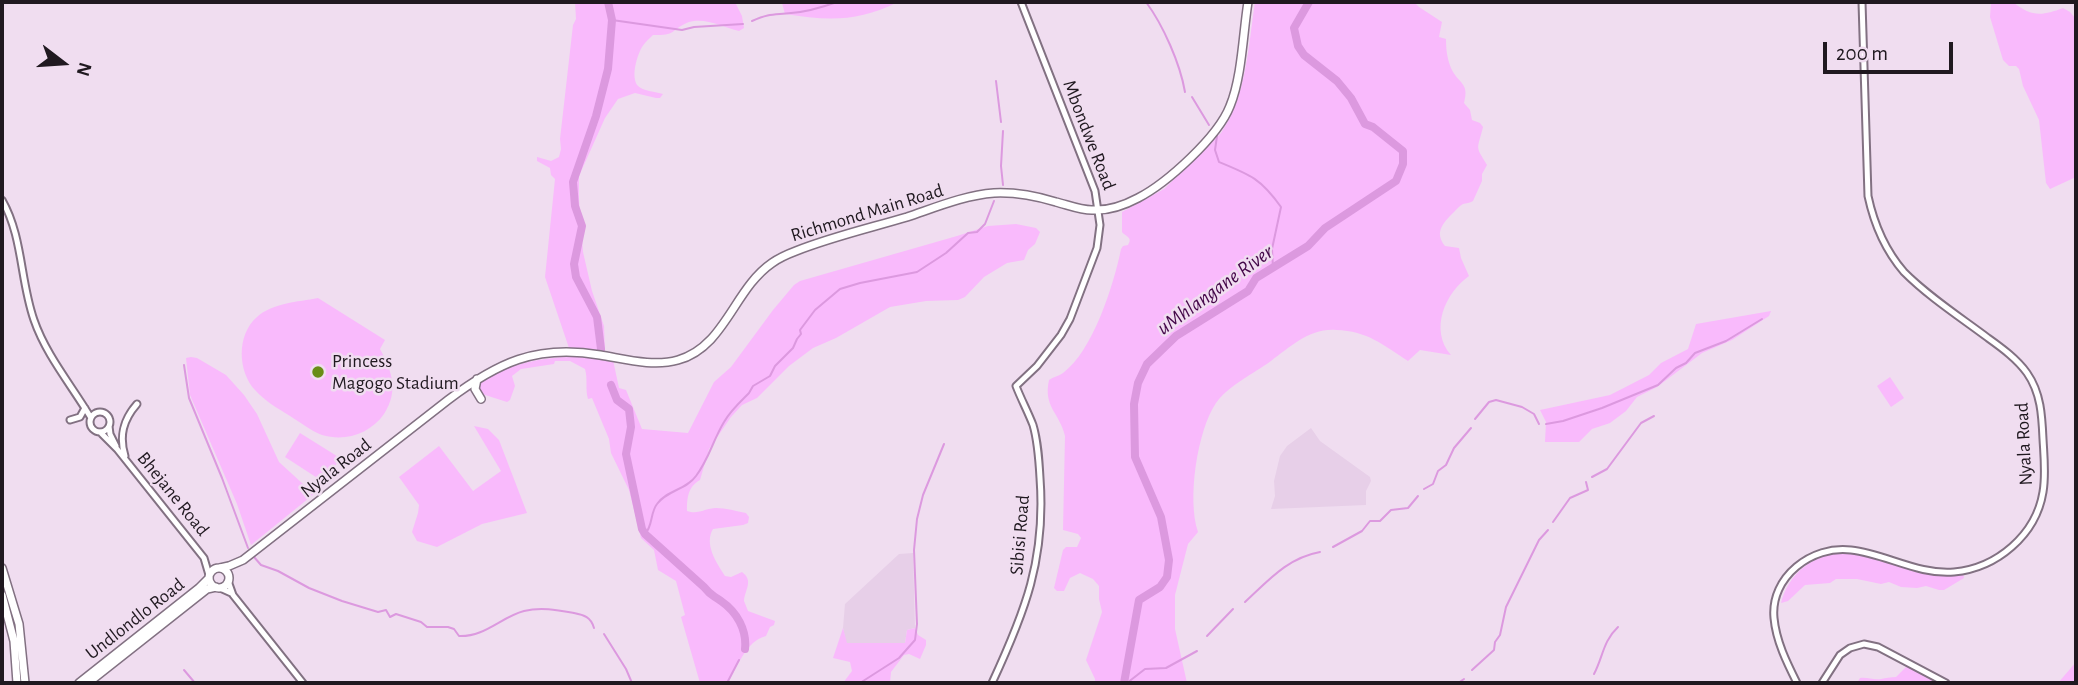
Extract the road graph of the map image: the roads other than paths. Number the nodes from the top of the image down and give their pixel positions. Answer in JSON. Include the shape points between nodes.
{"nodes":[{"id":1,"x":1021,"y":2,"type":"edge"},
{"id":2,"x":1248,"y":2,"type":"edge"},
{"id":3,"x":1862,"y":2,"type":"edge"},
{"id":4,"x":2,"y":200,"type":"edge"},
{"id":5,"x":1099,"y":210,"type":"junction"},
{"id":6,"x":477,"y":379,"type":"junction"},
{"id":7,"x":1016,"y":386,"type":"joint"},
{"id":8,"x":481,"y":399,"type":"dead end"},
{"id":9,"x":81,"y":400,"type":"junction"},
{"id":10,"x":448,"y":400,"type":"joint"},
{"id":11,"x":137,"y":404,"type":"dead end"},
{"id":12,"x":85,"y":408,"type":"junction"},
{"id":13,"x":99,"y":412,"type":"junction"},
{"id":14,"x":91,"y":418,"type":"junction"},
{"id":15,"x":70,"y":420,"type":"dead end"},
{"id":16,"x":109,"y":426,"type":"junction"},
{"id":17,"x":100,"y":432,"type":"junction"},
{"id":18,"x":117,"y":449,"type":"junction"},
{"id":19,"x":129,"y":464,"type":"junction"},
{"id":20,"x":204,"y":558,"type":"junction"},
{"id":21,"x":243,"y":559,"type":"junction"},
{"id":22,"x":2,"y":568,"type":"edge"},
{"id":23,"x":218,"y":568,"type":"junction"},
{"id":24,"x":209,"y":577,"type":"junction"},
{"id":25,"x":229,"y":580,"type":"junction"},
{"id":26,"x":218,"y":587,"type":"junction"},
{"id":27,"x":2,"y":595,"type":"edge"},
{"id":28,"x":233,"y":595,"type":"junction"},
{"id":29,"x":17,"y":683,"type":"edge"},
{"id":30,"x":25,"y":683,"type":"edge"},
{"id":31,"x":79,"y":683,"type":"edge"},
{"id":32,"x":88,"y":683,"type":"edge"},
{"id":33,"x":303,"y":683,"type":"edge"},
{"id":34,"x":992,"y":683,"type":"edge"},
{"id":35,"x":1797,"y":683,"type":"edge"},
{"id":36,"x":1822,"y":683,"type":"edge"},
{"id":37,"x":1945,"y":683,"type":"edge"}],
"edges":[{"from":1,"to":5,"type":"street","name":"Mbondwe Road"},
{"from":2,"to":5,"type":"main road","via":[[1235,90],[1220,124],[1199,149],[1149,191],[1118,207]]},
{"from":3,"to":35,"type":"street","name":"Nyala Road","via":[[1868,197],[1874,222],[1894,260],[1910,278],[2027,373],[2041,406],[2044,485],[2038,510],[2025,533],[2002,555],[1978,566],[1936,571],[1845,549],[1823,552],[1801,563],[1779,589],[1774,613],[1781,646]]},
{"from":4,"to":9,"type":"street","via":[[16,235],[38,331]]},
{"from":5,"to":6,"type":"main road","name":"Richmond Main Road","via":[[1020,194],[982,194],[779,259],[751,284],[707,343],[682,359],[653,363],[559,353],[516,360]]},
{"from":5,"to":7,"type":"street","name":"Mbondwe Road","via":[[1097,248],[1070,319],[1049,351]]},
{"from":6,"to":8,"type":"main road","via":[[475,390]]},
{"from":6,"to":10,"type":"main road","name":"Richmond Main Road"},
{"from":7,"to":34,"type":"street","name":"Sibisi Road","via":[[1036,438],[1041,525],[1028,597]]},
{"from":9,"to":12,"type":"street"},
{"from":9,"to":13,"type":"street"},
{"from":10,"to":21,"type":"main road","name":"Nyala Road"},
{"from":11,"to":19,"type":"street","via":[[121,436]]},
{"from":12,"to":14,"type":"street"},
{"from":12,"to":15,"type":"street","via":[[80,417]]},
{"from":13,"to":14,"type":"street"},
{"from":13,"to":16,"type":"street","via":[[108,416]]},
{"from":14,"to":17,"type":"street","via":[[92,428]]},
{"from":16,"to":17,"type":"street"},
{"from":16,"to":18,"type":"street","name":"Bhejane Road"},
{"from":17,"to":18,"type":"street","name":"Bhejane Road"},
{"from":18,"to":19,"type":"street","name":"Bhejane Road"},
{"from":19,"to":20,"type":"street","name":"Bhejane Road"},
{"from":20,"to":23,"type":"street","name":"Bhejane Road"},
{"from":20,"to":24,"type":"street","name":"Bhejane Road"},
{"from":21,"to":23,"type":"main road","name":"Nyala Road"},
{"from":21,"to":25,"type":"main road","name":"Nyala Road"},
{"from":22,"to":30,"type":"main road","via":[[19,624]]},
{"from":23,"to":24,"type":"main road"},
{"from":23,"to":25,"type":"main road","via":[[227,571]]},
{"from":24,"to":26,"type":"main road"},
{"from":24,"to":31,"type":"main road","name":"Undlondlo Road"},
{"from":25,"to":26,"type":"main road"},
{"from":25,"to":28,"type":"street"},
{"from":26,"to":28,"type":"street"},
{"from":26,"to":32,"type":"main road","name":"Undlondlo Road","via":[[207,589]]},
{"from":27,"to":29,"type":"main road","via":[[14,641]]},
{"from":28,"to":33,"type":"street"},
{"from":36,"to":37,"type":"street","via":[[1840,655],[1864,644]]}]}
